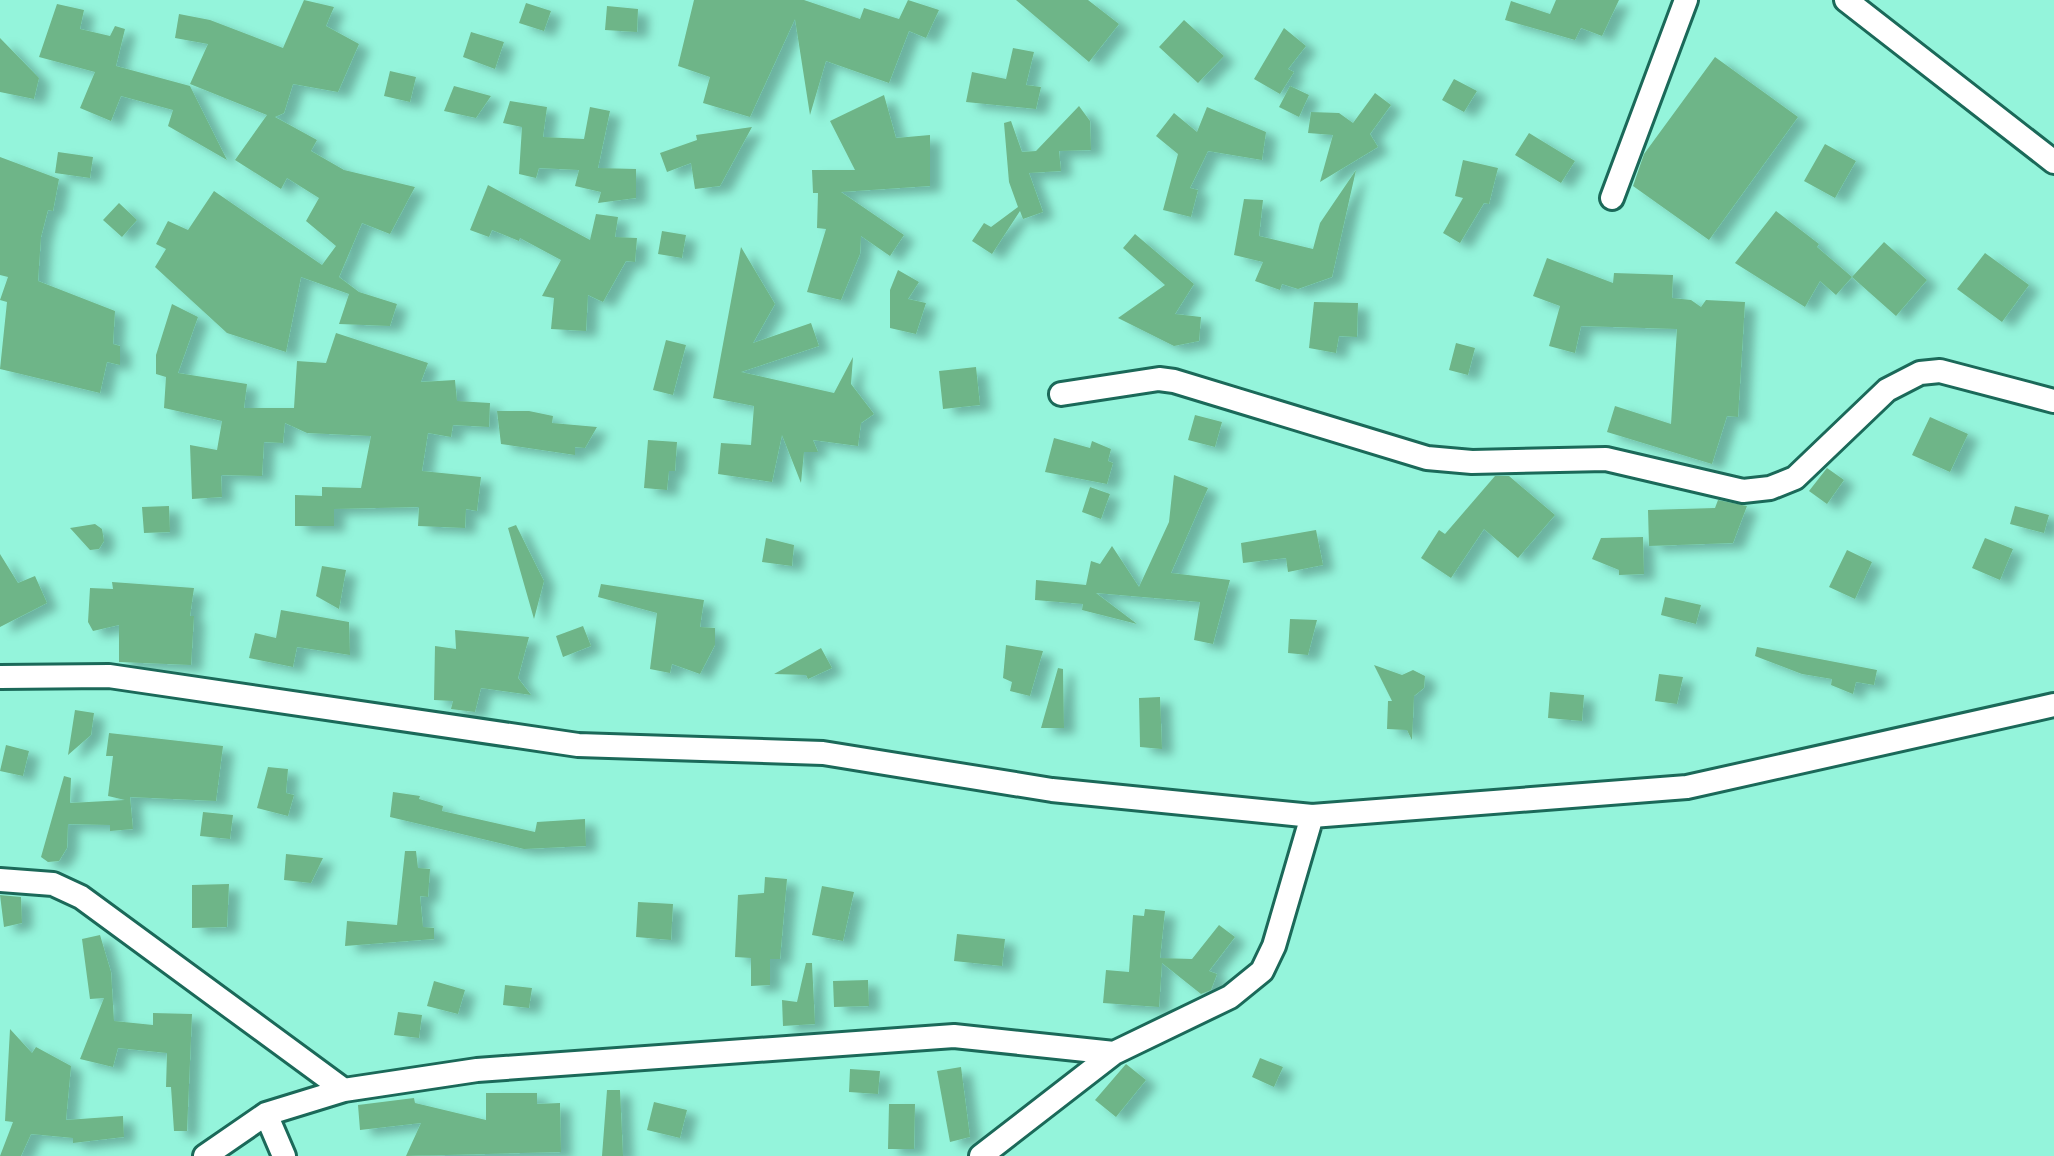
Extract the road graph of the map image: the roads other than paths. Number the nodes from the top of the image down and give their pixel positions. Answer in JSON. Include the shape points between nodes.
{"nodes":[{"id":1,"x":1686,"y":0,"type":"edge"},
{"id":2,"x":1846,"y":0,"type":"edge"},
{"id":3,"x":2054,"y":162,"type":"edge"},
{"id":4,"x":1612,"y":198,"type":"dead end"},
{"id":5,"x":1061,"y":394,"type":"dead end"},
{"id":6,"x":2054,"y":401,"type":"edge"},
{"id":7,"x":0,"y":677,"type":"edge"},
{"id":8,"x":2054,"y":705,"type":"edge"},
{"id":9,"x":1312,"y":816,"type":"junction"},
{"id":10,"x":0,"y":880,"type":"edge"},
{"id":11,"x":1114,"y":1053,"type":"junction"},
{"id":12,"x":344,"y":1090,"type":"junction"},
{"id":13,"x":266,"y":1114,"type":"junction"},
{"id":14,"x":205,"y":1156,"type":"edge"},
{"id":15,"x":284,"y":1156,"type":"edge"},
{"id":16,"x":982,"y":1156,"type":"edge"}],
"edges":[{"from":1,"to":4,"type":"street"},
{"from":2,"to":3,"type":"street"},
{"from":5,"to":6,"type":"street","via":[[1174,381],[1427,458],[1606,458],[1743,491],[1795,478],[1887,390],[1920,373],[1940,371]]},
{"from":7,"to":9,"type":"street","via":[[109,676],[578,745],[823,753],[1052,790]]},
{"from":8,"to":9,"type":"street","via":[[1687,788]]},
{"from":9,"to":11,"type":"street","via":[[1262,971],[1230,996]]},
{"from":10,"to":12,"type":"street","via":[[53,884],[80,897]]},
{"from":11,"to":12,"type":"street","via":[[954,1036],[477,1070]]},
{"from":11,"to":16,"type":"street"},
{"from":12,"to":13,"type":"street"},
{"from":13,"to":14,"type":"street"},
{"from":13,"to":15,"type":"street"}]}
